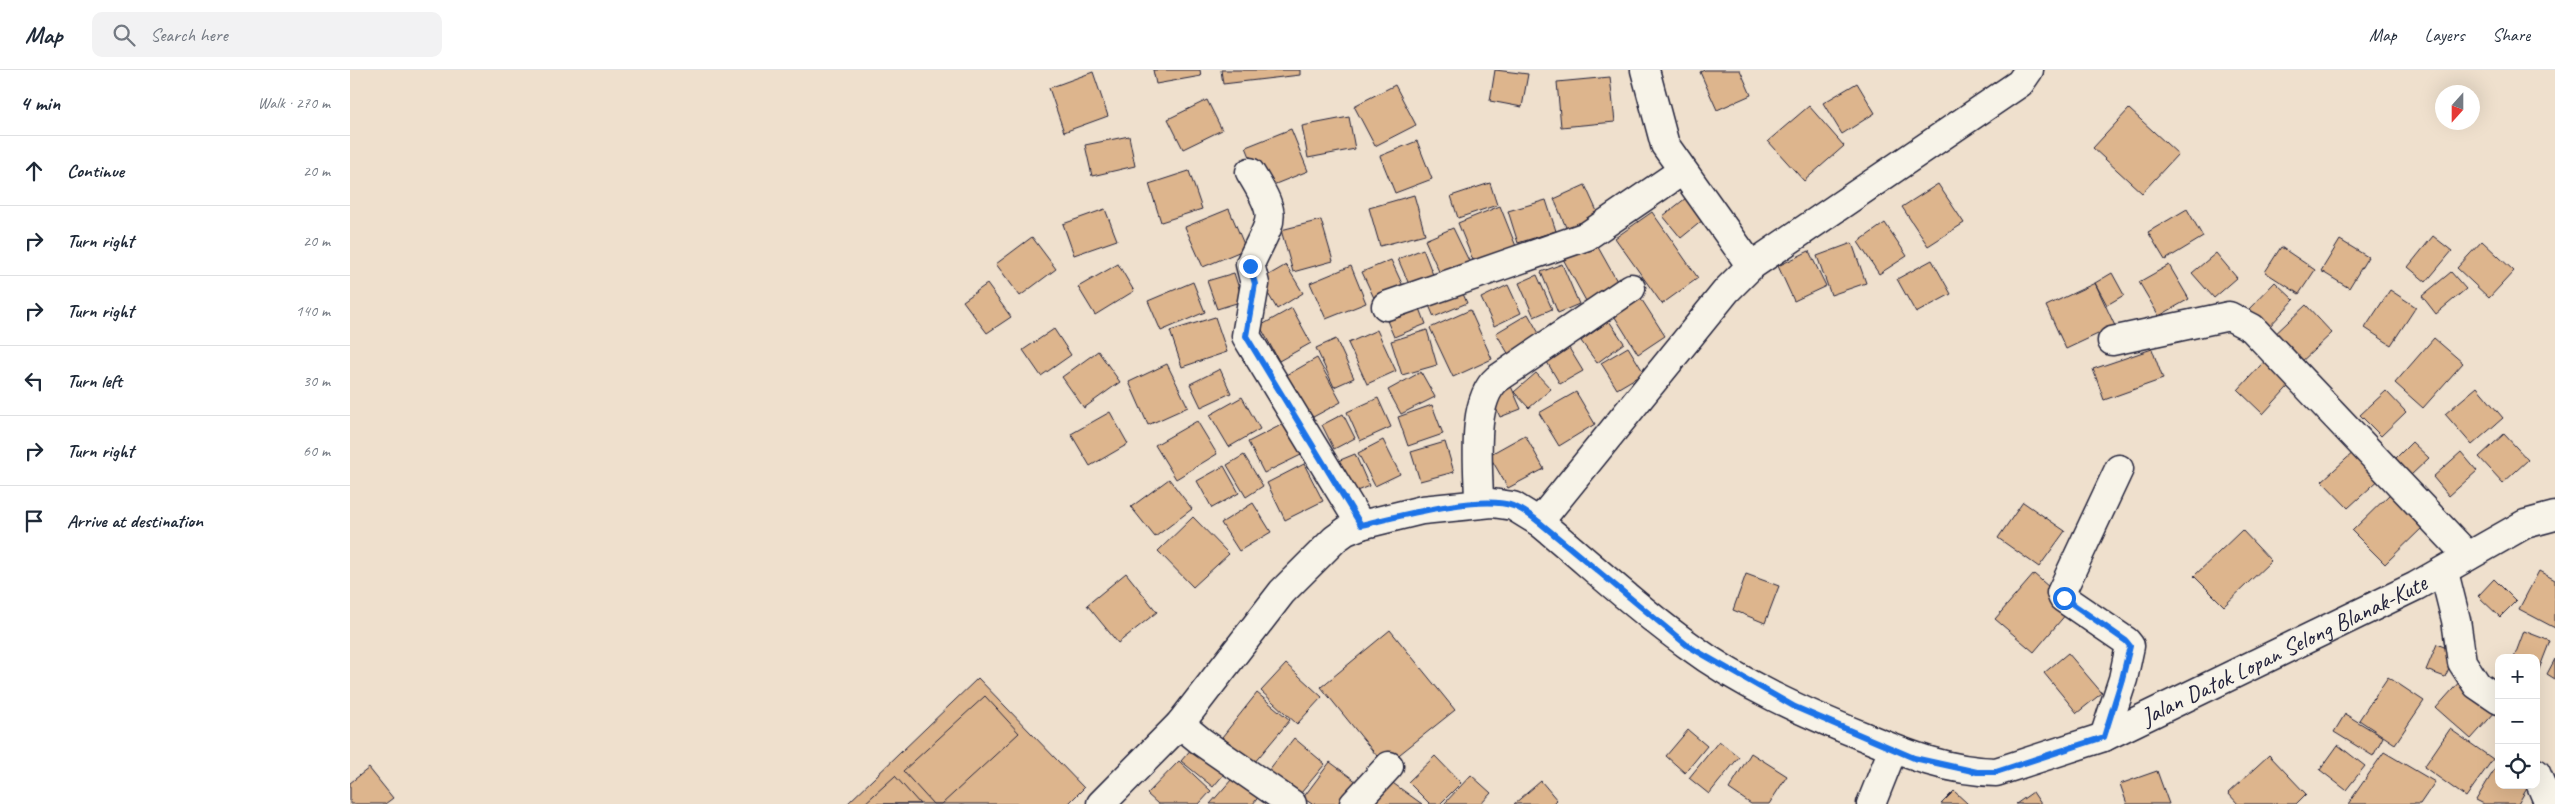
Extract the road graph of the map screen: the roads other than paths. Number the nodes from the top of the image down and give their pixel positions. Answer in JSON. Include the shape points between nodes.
{"nodes":[{"id":1,"x":1645,"y":70,"type":"edge"},
{"id":2,"x":2029,"y":70,"type":"edge"},
{"id":3,"x":1682,"y":171,"type":"junction"},
{"id":4,"x":1250,"y":172,"type":"dead end"},
{"id":5,"x":1751,"y":266,"type":"junction"},
{"id":6,"x":1631,"y":288,"type":"dead end"},
{"id":7,"x":1386,"y":306,"type":"dead end"},
{"id":8,"x":2112,"y":341,"type":"dead end"},
{"id":9,"x":2119,"y":469,"type":"dead end"},
{"id":10,"x":1479,"y":503,"type":"junction"},
{"id":11,"x":2555,"y":516,"type":"edge"},
{"id":12,"x":1539,"y":522,"type":"junction"},
{"id":13,"x":1361,"y":525,"type":"junction"},
{"id":14,"x":2468,"y":556,"type":"junction"},
{"id":15,"x":2444,"y":572,"type":"junction"},
{"id":16,"x":2498,"y":699,"type":"edge"},
{"id":17,"x":1180,"y":724,"type":"junction"},
{"id":18,"x":2104,"y":737,"type":"junction"},
{"id":19,"x":1893,"y":748,"type":"junction"},
{"id":20,"x":1389,"y":766,"type":"dead end"},
{"id":21,"x":2540,"y":783,"type":"edge"},
{"id":22,"x":1101,"y":804,"type":"edge"},
{"id":23,"x":1292,"y":804,"type":"edge"},
{"id":24,"x":1354,"y":804,"type":"edge"},
{"id":25,"x":1871,"y":804,"type":"edge"},
{"id":26,"x":2549,"y":804,"type":"edge"}],
"edges":[{"from":1,"to":3,"type":"street","via":[[1665,145]]},
{"from":2,"to":5,"type":"street","via":[[2020,83]]},
{"from":3,"to":5,"type":"street"},
{"from":3,"to":7,"type":"street","via":[[1587,236]]},
{"from":4,"to":13,"type":"street","via":[[1264,196],[1271,217],[1250,264],[1255,284],[1246,336]]},
{"from":5,"to":12,"type":"street","via":[[1727,290]]},
{"from":6,"to":10,"type":"street","via":[[1497,379],[1486,393],[1479,410]]},
{"from":8,"to":14,"type":"street","via":[[2225,317],[2243,322]]},
{"from":9,"to":18,"type":"street","via":[[2061,593],[2130,646]]},
{"from":10,"to":12,"type":"street","name":"Jalan Datok Lopan Selong Blanak-Kute","via":[[1513,506]]},
{"from":10,"to":13,"type":"street","name":"Jalan Datok Lopan Selong Blanak-Kute","via":[[1422,510]]},
{"from":11,"to":14,"type":"street","name":"Jalan Datok Lopan Selong Blanak-Kute","via":[[2525,524]]},
{"from":12,"to":19,"type":"street","name":"Jalan Datok Lopan Selong Blanak-Kute","via":[[1688,646],[1795,707]]},
{"from":13,"to":17,"type":"street","name":"Jalan Datok Lopan Selong Blanak-Kute","via":[[1335,539],[1282,592]]},
{"from":14,"to":15,"type":"street","name":"Jalan Datok Lopan Selong Blanak-Kute"},
{"from":15,"to":16,"type":"street","via":[[2462,662],[2477,684]]},
{"from":15,"to":18,"type":"street","name":"Jalan Datok Lopan Selong Blanak-Kute"},
{"from":17,"to":22,"type":"street","name":"Jalan Datok Lopan Selong Blanak-Kute"},
{"from":17,"to":23,"type":"street"},
{"from":18,"to":19,"type":"street","name":"Jalan Datok Lopan Selong Blanak-Kute","via":[[1996,772],[1977,772],[1939,764],[1914,758]]},
{"from":19,"to":25,"type":"street"},
{"from":20,"to":24,"type":"street"},
{"from":21,"to":26,"type":"street"}]}
